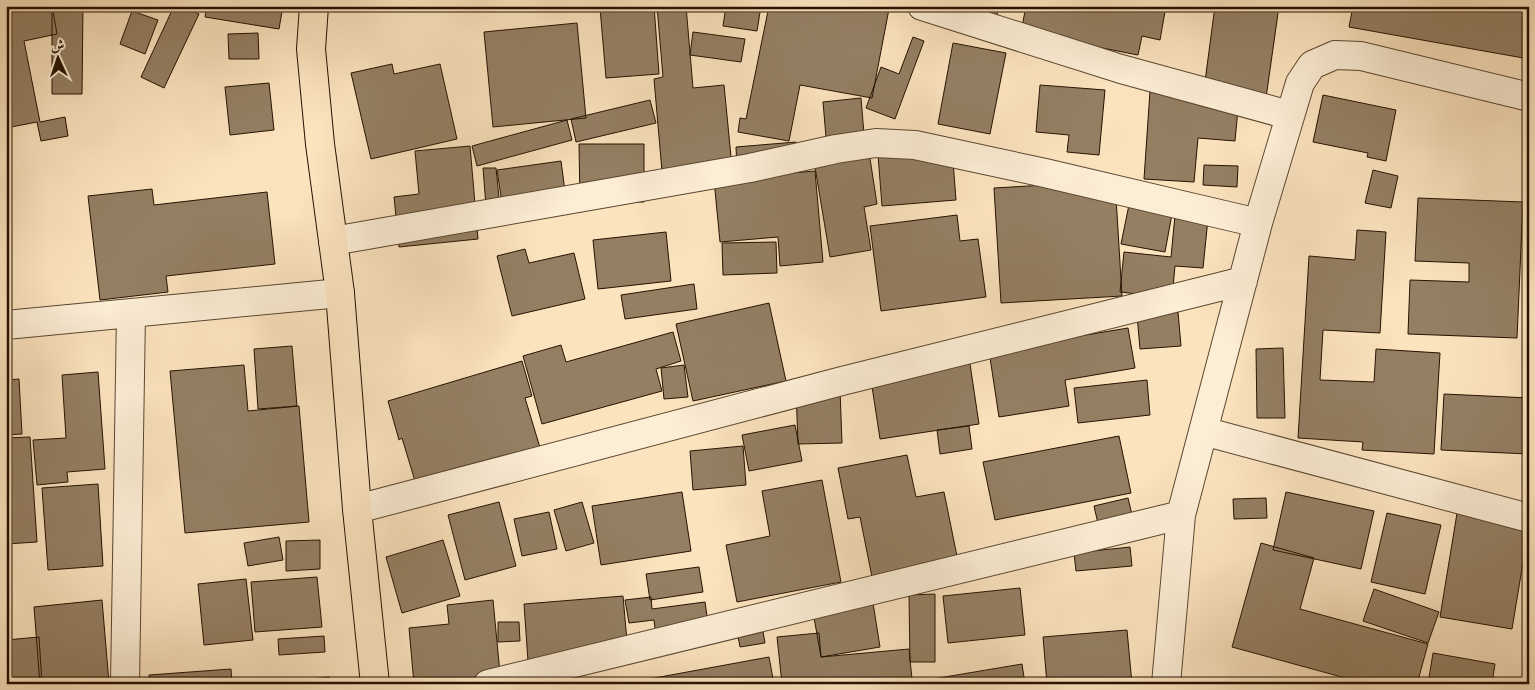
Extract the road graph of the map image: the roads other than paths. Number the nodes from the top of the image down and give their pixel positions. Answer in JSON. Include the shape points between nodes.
{"nodes":[{"id":1,"x":314,"y":6,"type":"edge"},
{"id":2,"x":922,"y":6,"type":"edge"},
{"id":3,"x":1529,"y":98,"type":"edge"},
{"id":4,"x":1289,"y":115,"type":"junction"},
{"id":5,"x":1258,"y":223,"type":"junction"},
{"id":6,"x":333,"y":241,"type":"junction"},
{"id":7,"x":1243,"y":281,"type":"junction"},
{"id":8,"x":340,"y":293,"type":"junction"},
{"id":9,"x":131,"y":313,"type":"junction"},
{"id":10,"x":6,"y":325,"type":"edge"},
{"id":11,"x":1203,"y":431,"type":"junction"},
{"id":12,"x":357,"y":510,"type":"junction"},
{"id":13,"x":1181,"y":515,"type":"junction"},
{"id":14,"x":1529,"y":518,"type":"edge"},
{"id":15,"x":125,"y":684,"type":"edge"},
{"id":16,"x":375,"y":684,"type":"edge"},
{"id":17,"x":488,"y":684,"type":"edge"},
{"id":18,"x":1166,"y":684,"type":"edge"}],
"edges":[{"from":1,"to":6,"type":"main road","via":[[311,49]]},
{"from":2,"to":4,"type":"street","via":[[1121,69]]},
{"from":3,"to":4,"type":"street","via":[[1361,56],[1335,55],[1312,65],[1300,83]]},
{"from":4,"to":5,"type":"street"},
{"from":5,"to":6,"type":"street","via":[[915,145],[876,143]]},
{"from":5,"to":7,"type":"street"},
{"from":6,"to":8,"type":"main road"},
{"from":7,"to":11,"type":"street"},
{"from":7,"to":12,"type":"street","via":[[842,381]]},
{"from":8,"to":9,"type":"street"},
{"from":8,"to":12,"type":"main road"},
{"from":9,"to":10,"type":"street"},
{"from":9,"to":15,"type":"street"},
{"from":11,"to":13,"type":"street"},
{"from":11,"to":14,"type":"street"},
{"from":12,"to":16,"type":"main road"},
{"from":13,"to":17,"type":"street"},
{"from":13,"to":18,"type":"street"}]}
